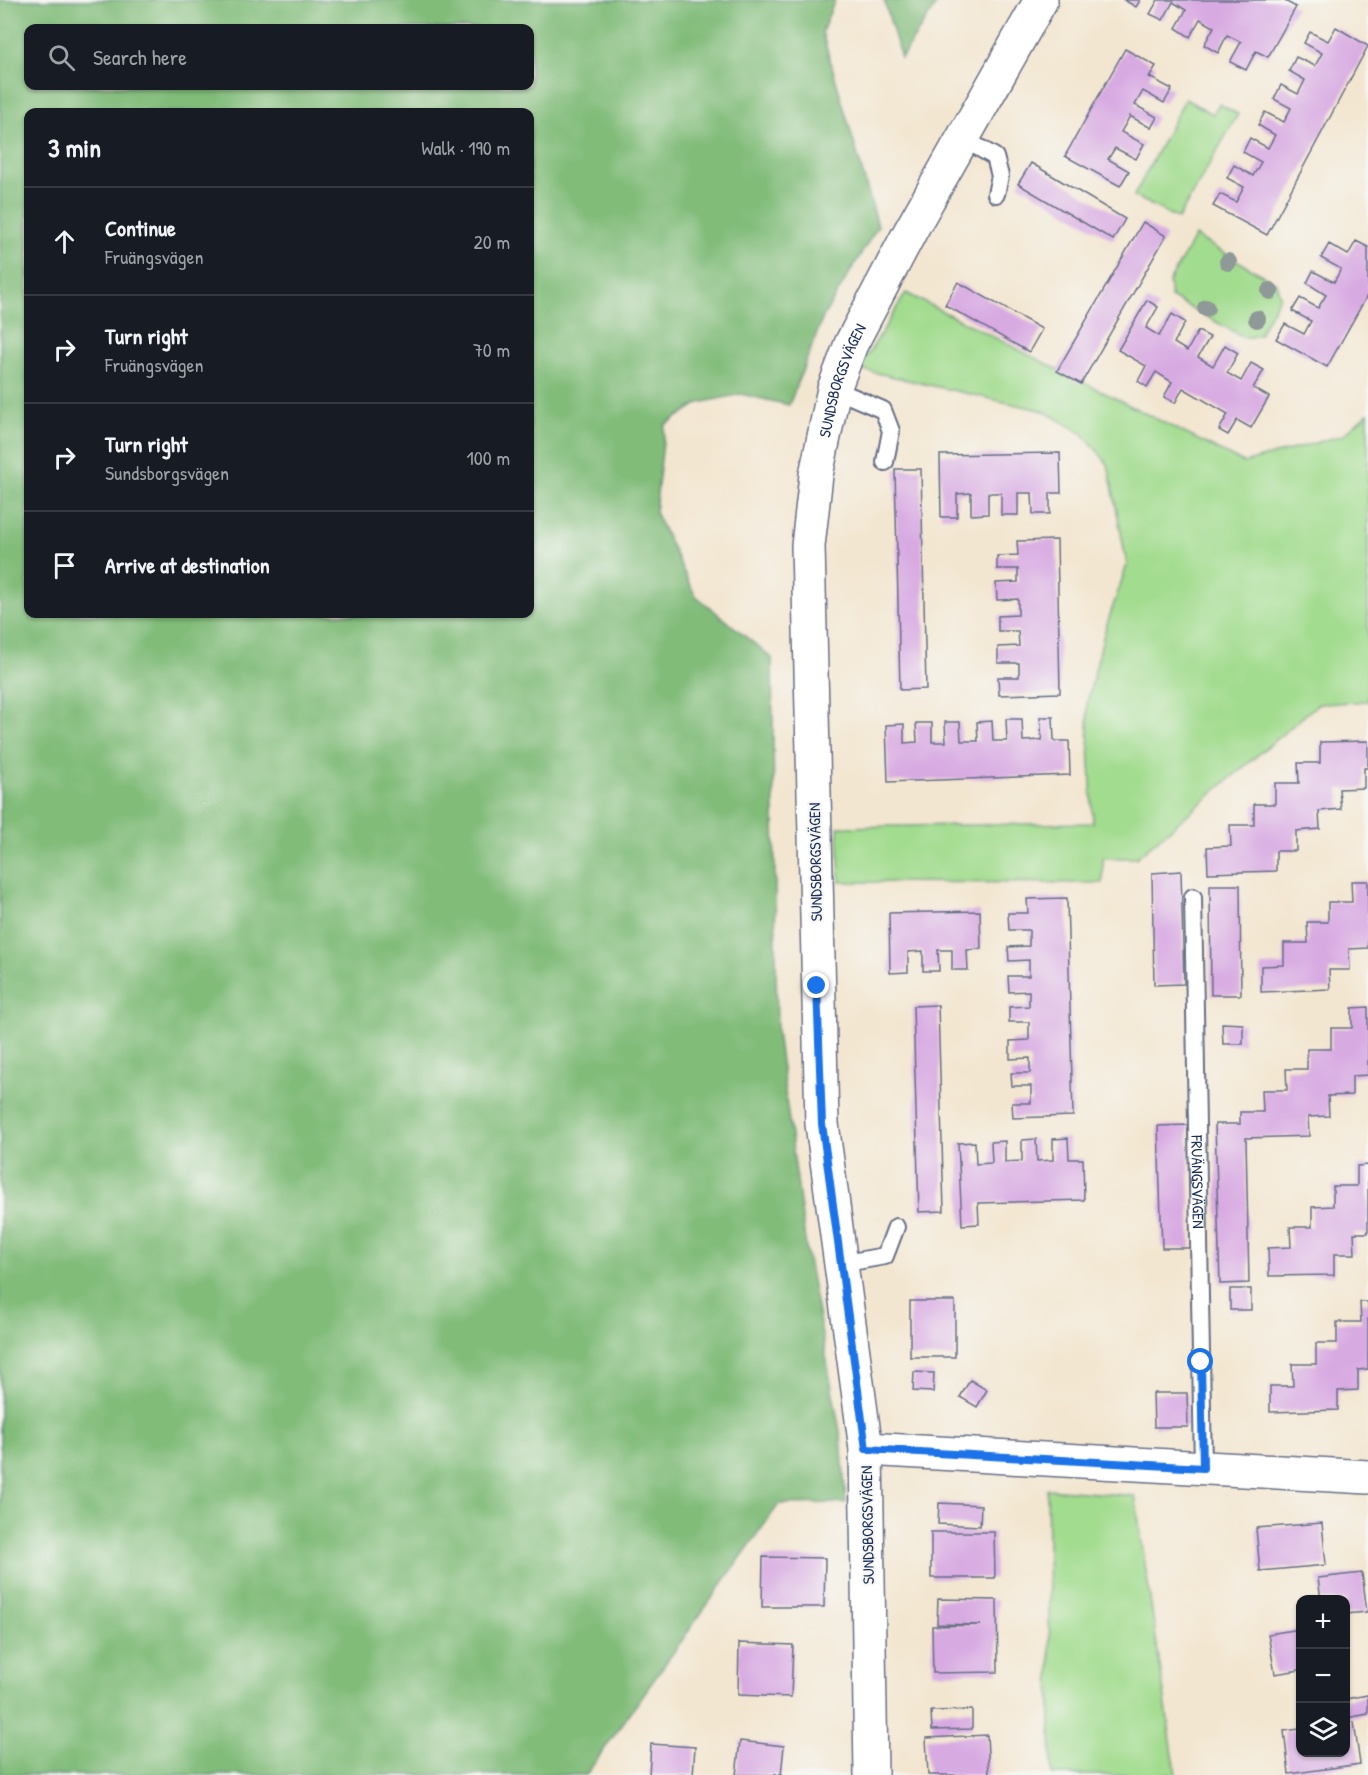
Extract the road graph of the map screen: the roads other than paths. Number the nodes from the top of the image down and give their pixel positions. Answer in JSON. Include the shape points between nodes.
{"nodes":[{"id":1,"x":1041,"y":0,"type":"edge"},
{"id":2,"x":964,"y":139,"type":"junction"},
{"id":3,"x":996,"y":194,"type":"dead end"},
{"id":4,"x":834,"y":389,"type":"junction"},
{"id":5,"x":885,"y":462,"type":"dead end"},
{"id":6,"x":1193,"y":897,"type":"dead end"},
{"id":7,"x":896,"y":1227,"type":"dead end"},
{"id":8,"x":840,"y":1264,"type":"junction"},
{"id":9,"x":866,"y":1449,"type":"junction"},
{"id":10,"x":1203,"y":1468,"type":"junction"},
{"id":11,"x":1368,"y":1477,"type":"edge"},
{"id":12,"x":871,"y":1775,"type":"edge"}],
"edges":[{"from":1,"to":2,"type":"street","name":"SUNDSBORGSVÄGEN"},
{"from":2,"to":3,"type":"lane","via":[[995,157],[1000,176]]},
{"from":2,"to":4,"type":"street","name":"SUNDSBORGSVÄGEN","via":[[856,333]]},
{"from":4,"to":5,"type":"lane","via":[[883,410],[891,431]]},
{"from":4,"to":8,"type":"street","name":"SUNDSBORGSVÄGEN","via":[[816,475],[808,546],[822,1124]]},
{"from":6,"to":10,"type":"lane","name":"FRUÄNGSVÄGEN"},
{"from":7,"to":8,"type":"lane","via":[[885,1256]]},
{"from":8,"to":9,"type":"street","name":"SUNDSBORGSVÄGEN"},
{"from":9,"to":10,"type":"street"},
{"from":9,"to":12,"type":"street","name":"SUNDSBORGSVÄGEN"},
{"from":10,"to":11,"type":"street"}]}
